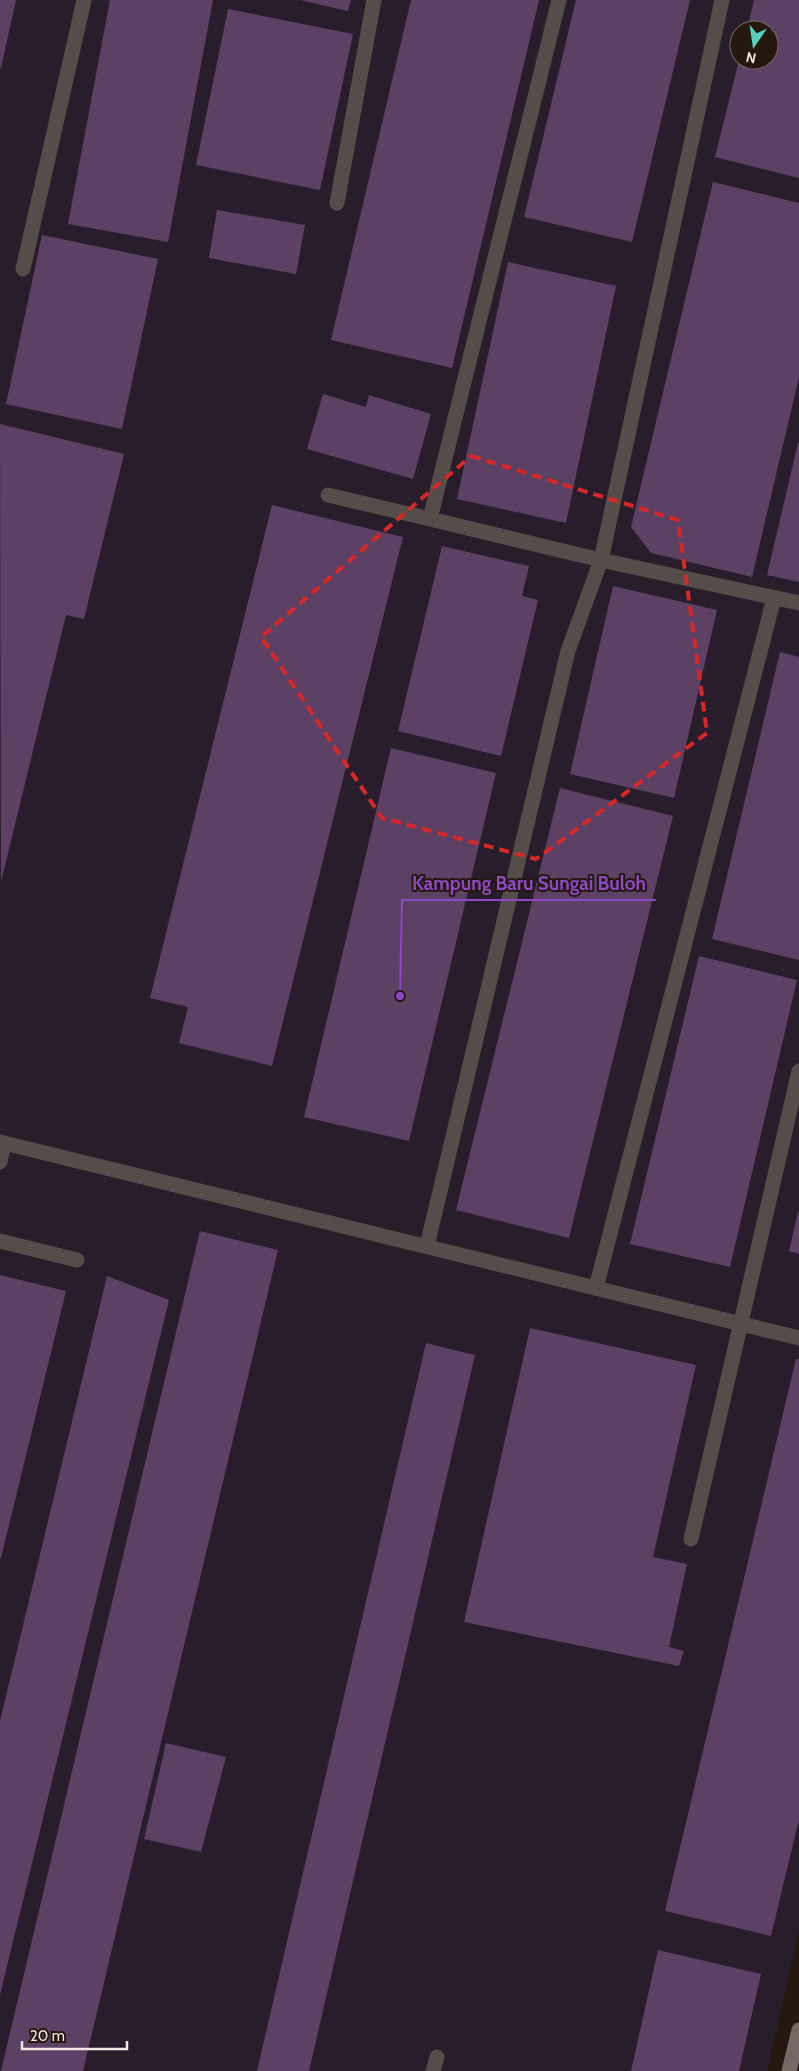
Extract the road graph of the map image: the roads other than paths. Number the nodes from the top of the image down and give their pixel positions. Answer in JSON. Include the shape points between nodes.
{"nodes":[{"id":1,"x":84,"y":0,"type":"edge"},
{"id":2,"x":374,"y":0,"type":"edge"},
{"id":3,"x":559,"y":0,"type":"edge"},
{"id":4,"x":722,"y":0,"type":"edge"},
{"id":5,"x":337,"y":203,"type":"dead end"},
{"id":6,"x":23,"y":269,"type":"dead end"},
{"id":7,"x":328,"y":495,"type":"dead end"},
{"id":8,"x":430,"y":519,"type":"junction"},
{"id":9,"x":600,"y":560,"type":"junction"},
{"id":10,"x":774,"y":598,"type":"junction"},
{"id":11,"x":799,"y":603,"type":"edge"},
{"id":12,"x":799,"y":1071,"type":"edge"},
{"id":13,"x":2,"y":1143,"type":"edge"},
{"id":14,"x":0,"y":1162,"type":"edge"},
{"id":15,"x":0,"y":1241,"type":"edge"},
{"id":16,"x":427,"y":1246,"type":"junction"},
{"id":17,"x":78,"y":1260,"type":"dead end"},
{"id":18,"x":596,"y":1288,"type":"junction"},
{"id":19,"x":740,"y":1323,"type":"junction"},
{"id":20,"x":799,"y":1338,"type":"edge"},
{"id":21,"x":691,"y":1539,"type":"dead end"},
{"id":22,"x":799,"y":2030,"type":"edge"},
{"id":23,"x":790,"y":2071,"type":"edge"}],
"edges":[{"from":1,"to":6,"type":"street"},
{"from":2,"to":5,"type":"street"},
{"from":3,"to":8,"type":"street"},
{"from":4,"to":9,"type":"street"},
{"from":7,"to":8,"type":"street"},
{"from":8,"to":9,"type":"street"},
{"from":9,"to":10,"type":"street"},
{"from":9,"to":16,"type":"street","via":[[568,652]]},
{"from":10,"to":11,"type":"street"},
{"from":10,"to":18,"type":"street"},
{"from":12,"to":19,"type":"street"},
{"from":13,"to":14,"type":"street"},
{"from":13,"to":16,"type":"street"},
{"from":15,"to":17,"type":"street"},
{"from":16,"to":18,"type":"street"},
{"from":18,"to":19,"type":"street"},
{"from":19,"to":20,"type":"street"},
{"from":19,"to":21,"type":"street"},
{"from":22,"to":23,"type":"street"}]}
